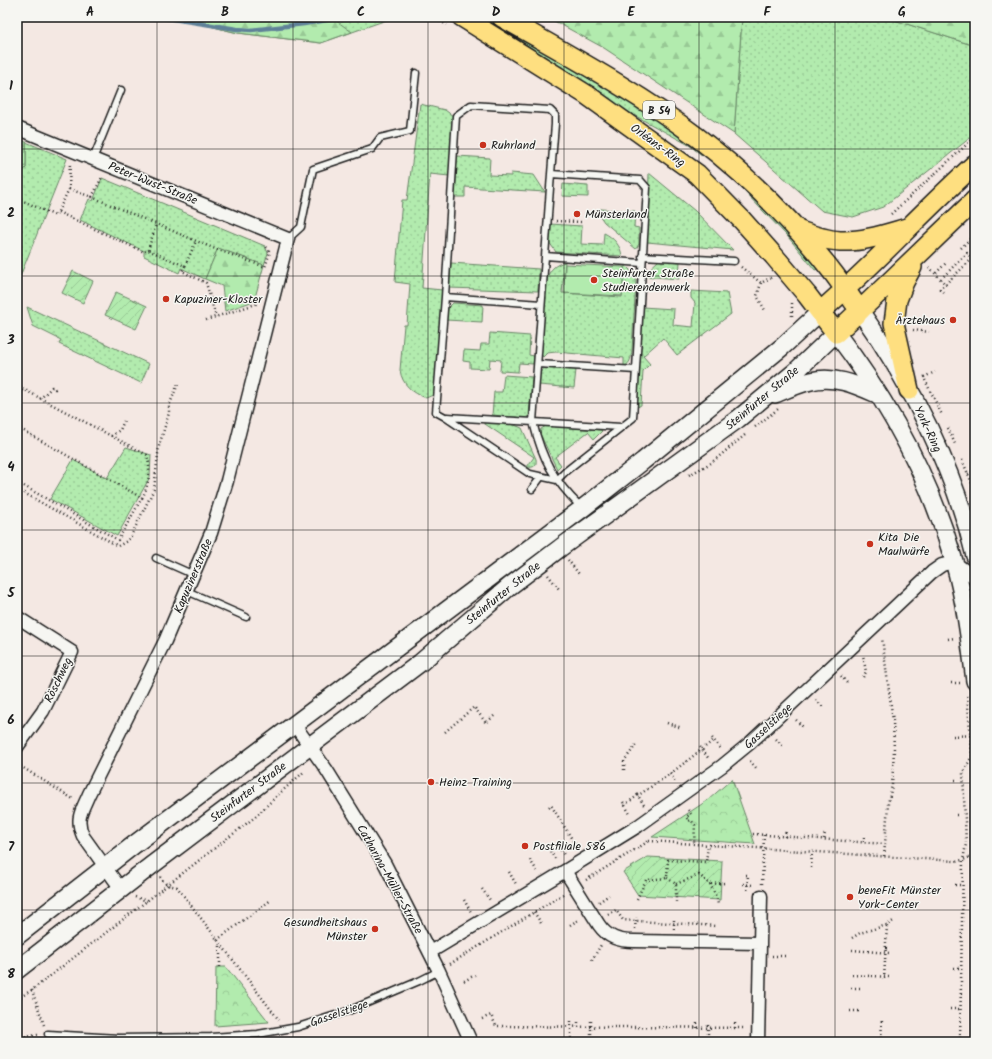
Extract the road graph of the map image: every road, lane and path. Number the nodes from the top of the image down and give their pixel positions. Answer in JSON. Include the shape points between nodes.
{"nodes":[{"id":1,"x":462,"y":17,"type":"edge"},
{"id":2,"x":502,"y":17,"type":"edge"},
{"id":3,"x":416,"y":73,"type":"dead end"},
{"id":4,"x":121,"y":90,"type":"dead end"},
{"id":5,"x":17,"y":128,"type":"edge"},
{"id":6,"x":975,"y":137,"type":"edge"},
{"id":7,"x":93,"y":159,"type":"junction"},
{"id":8,"x":975,"y":164,"type":"edge"},
{"id":9,"x":551,"y":174,"type":"junction"},
{"id":10,"x":108,"y":179,"type":"dead end"},
{"id":11,"x":92,"y":197,"type":"junction"},
{"id":12,"x":17,"y":198,"type":"edge"},
{"id":13,"x":975,"y":200,"type":"edge"},
{"id":14,"x":58,"y":212,"type":"junction"},
{"id":15,"x":889,"y":216,"type":"dead end"},
{"id":16,"x":548,"y":220,"type":"junction"},
{"id":17,"x":581,"y":222,"type":"dead end"},
{"id":18,"x":156,"y":225,"type":"junction"},
{"id":19,"x":909,"y":227,"type":"junction"},
{"id":20,"x":797,"y":230,"type":"junction"},
{"id":21,"x":975,"y":234,"type":"edge"},
{"id":22,"x":288,"y":239,"type":"junction"},
{"id":23,"x":196,"y":241,"type":"junction"},
{"id":24,"x":264,"y":243,"type":"dead end"},
{"id":25,"x":961,"y":248,"type":"dead end"},
{"id":26,"x":148,"y":250,"type":"junction"},
{"id":27,"x":545,"y":256,"type":"junction"},
{"id":28,"x":642,"y":259,"type":"junction"},
{"id":29,"x":925,"y":260,"type":"junction"},
{"id":30,"x":734,"y":261,"type":"joint"},
{"id":31,"x":946,"y":263,"type":"dead end"},
{"id":32,"x":185,"y":266,"type":"junction"},
{"id":33,"x":769,"y":271,"type":"dead end"},
{"id":34,"x":936,"y":273,"type":"junction"},
{"id":35,"x":941,"y":279,"type":"junction"},
{"id":36,"x":761,"y":283,"type":"junction"},
{"id":37,"x":946,"y":284,"type":"junction"},
{"id":38,"x":948,"y":287,"type":"dead end"},
{"id":39,"x":845,"y":290,"type":"junction"},
{"id":40,"x":943,"y":292,"type":"dead end"},
{"id":41,"x":445,"y":297,"type":"junction"},
{"id":42,"x":789,"y":297,"type":"dead end"},
{"id":43,"x":273,"y":298,"type":"junction"},
{"id":44,"x":541,"y":304,"type":"junction"},
{"id":45,"x":860,"y":311,"type":"junction"},
{"id":46,"x":766,"y":312,"type":"dead end"},
{"id":47,"x":820,"y":312,"type":"junction"},
{"id":48,"x":216,"y":317,"type":"junction"},
{"id":49,"x":206,"y":320,"type":"dead end"},
{"id":50,"x":802,"y":328,"type":"junction"},
{"id":51,"x":906,"y":329,"type":"dead end"},
{"id":52,"x":929,"y":332,"type":"dead end"},
{"id":53,"x":836,"y":333,"type":"junction"},
{"id":54,"x":538,"y":364,"type":"junction"},
{"id":55,"x":636,"y":370,"type":"junction"},
{"id":56,"x":921,"y":370,"type":"dead end"},
{"id":57,"x":935,"y":372,"type":"dead end"},
{"id":58,"x":924,"y":377,"type":"junction"},
{"id":59,"x":178,"y":384,"type":"dead end"},
{"id":60,"x":17,"y":386,"type":"edge"},
{"id":61,"x":56,"y":387,"type":"dead end"},
{"id":62,"x":23,"y":390,"type":"junction"},
{"id":63,"x":909,"y":390,"type":"junction"},
{"id":64,"x":878,"y":394,"type":"junction"},
{"id":65,"x":763,"y":398,"type":"junction"},
{"id":66,"x":40,"y":399,"type":"junction"},
{"id":67,"x":17,"y":400,"type":"edge"},
{"id":68,"x":943,"y":416,"type":"dead end"},
{"id":69,"x":445,"y":417,"type":"junction"},
{"id":70,"x":124,"y":421,"type":"dead end"},
{"id":71,"x":533,"y":422,"type":"junction"},
{"id":72,"x":946,"y":423,"type":"dead end"},
{"id":73,"x":17,"y":427,"type":"edge"},
{"id":74,"x":621,"y":427,"type":"junction"},
{"id":75,"x":22,"y":429,"type":"junction"},
{"id":76,"x":18,"y":435,"type":"dead end"},
{"id":77,"x":110,"y":436,"type":"junction"},
{"id":78,"x":957,"y":449,"type":"dead end"},
{"id":79,"x":960,"y":455,"type":"dead end"},
{"id":80,"x":975,"y":471,"type":"edge"},
{"id":81,"x":968,"y":474,"type":"junction"},
{"id":82,"x":541,"y":476,"type":"junction"},
{"id":83,"x":557,"y":480,"type":"junction"},
{"id":84,"x":17,"y":482,"type":"edge"},
{"id":85,"x":17,"y":489,"type":"edge"},
{"id":86,"x":532,"y":489,"type":"dead end"},
{"id":87,"x":975,"y":490,"type":"edge"},
{"id":88,"x":142,"y":498,"type":"junction"},
{"id":89,"x":582,"y":508,"type":"junction"},
{"id":90,"x":975,"y":556,"type":"edge"},
{"id":91,"x":156,"y":558,"type":"dead end"},
{"id":92,"x":567,"y":558,"type":"dead end"},
{"id":93,"x":954,"y":562,"type":"junction"},
{"id":94,"x":579,"y":574,"type":"dead end"},
{"id":95,"x":194,"y":575,"type":"junction"},
{"id":96,"x":975,"y":578,"type":"edge"},
{"id":97,"x":552,"y":581,"type":"dead end"},
{"id":98,"x":559,"y":589,"type":"dead end"},
{"id":99,"x":187,"y":591,"type":"junction"},
{"id":100,"x":17,"y":617,"type":"edge"},
{"id":101,"x":246,"y":617,"type":"dead end"},
{"id":102,"x":881,"y":636,"type":"dead end"},
{"id":103,"x":863,"y":654,"type":"dead end"},
{"id":104,"x":840,"y":676,"type":"dead end"},
{"id":105,"x":863,"y":677,"type":"dead end"},
{"id":106,"x":847,"y":683,"type":"dead end"},
{"id":107,"x":971,"y":685,"type":"edge"},
{"id":108,"x":816,"y":700,"type":"dead end"},
{"id":109,"x":824,"y":708,"type":"dead end"},
{"id":110,"x":495,"y":715,"type":"dead end"},
{"id":111,"x":796,"y":720,"type":"dead end"},
{"id":112,"x":667,"y":723,"type":"dead end"},
{"id":113,"x":294,"y":724,"type":"junction"},
{"id":114,"x":682,"y":728,"type":"dead end"},
{"id":115,"x":804,"y":728,"type":"dead end"},
{"id":116,"x":445,"y":732,"type":"dead end"},
{"id":117,"x":971,"y":735,"type":"junction"},
{"id":118,"x":975,"y":735,"type":"edge"},
{"id":119,"x":953,"y":736,"type":"dead end"},
{"id":120,"x":776,"y":739,"type":"dead end"},
{"id":121,"x":310,"y":745,"type":"junction"},
{"id":122,"x":636,"y":745,"type":"dead end"},
{"id":123,"x":17,"y":747,"type":"edge"},
{"id":124,"x":784,"y":747,"type":"dead end"},
{"id":125,"x":701,"y":749,"type":"junction"},
{"id":126,"x":721,"y":749,"type":"dead end"},
{"id":127,"x":708,"y":758,"type":"dead end"},
{"id":128,"x":750,"y":761,"type":"dead end"},
{"id":129,"x":17,"y":764,"type":"edge"},
{"id":130,"x":624,"y":770,"type":"dead end"},
{"id":131,"x":758,"y":770,"type":"dead end"},
{"id":132,"x":670,"y":774,"type":"junction"},
{"id":133,"x":955,"y":780,"type":"dead end"},
{"id":134,"x":959,"y":780,"type":"dead end"},
{"id":135,"x":676,"y":783,"type":"dead end"},
{"id":136,"x":637,"y":795,"type":"junction"},
{"id":137,"x":644,"y":805,"type":"dead end"},
{"id":138,"x":84,"y":806,"type":"junction"},
{"id":139,"x":549,"y":807,"type":"dead end"},
{"id":140,"x":688,"y":810,"type":"dead end"},
{"id":141,"x":630,"y":814,"type":"dead end"},
{"id":142,"x":956,"y":815,"type":"dead end"},
{"id":143,"x":960,"y":815,"type":"dead end"},
{"id":144,"x":786,"y":830,"type":"dead end"},
{"id":145,"x":825,"y":832,"type":"dead end"},
{"id":146,"x":753,"y":834,"type":"dead end"},
{"id":147,"x":764,"y":835,"type":"junction"},
{"id":148,"x":785,"y":837,"type":"junction"},
{"id":149,"x":864,"y":837,"type":"dead end"},
{"id":150,"x":824,"y":840,"type":"junction"},
{"id":151,"x":864,"y":842,"type":"junction"},
{"id":152,"x":557,"y":843,"type":"dead end"},
{"id":153,"x":694,"y":844,"type":"junction"},
{"id":154,"x":885,"y":844,"type":"junction"},
{"id":155,"x":708,"y":845,"type":"junction"},
{"id":156,"x":548,"y":848,"type":"dead end"},
{"id":157,"x":763,"y":849,"type":"junction"},
{"id":158,"x":812,"y":852,"type":"junction"},
{"id":159,"x":564,"y":855,"type":"dead end"},
{"id":160,"x":975,"y":855,"type":"edge"},
{"id":161,"x":884,"y":856,"type":"junction"},
{"id":162,"x":585,"y":859,"type":"junction"},
{"id":163,"x":530,"y":860,"type":"dead end"},
{"id":164,"x":556,"y":860,"type":"dead end"},
{"id":165,"x":963,"y":860,"type":"junction"},
{"id":166,"x":105,"y":867,"type":"junction"},
{"id":167,"x":811,"y":868,"type":"dead end"},
{"id":168,"x":537,"y":871,"type":"dead end"},
{"id":169,"x":565,"y":871,"type":"junction"},
{"id":170,"x":509,"y":872,"type":"dead end"},
{"id":171,"x":746,"y":875,"type":"dead end"},
{"id":172,"x":667,"y":878,"type":"junction"},
{"id":173,"x":725,"y":883,"type":"dead end"},
{"id":174,"x":516,"y":884,"type":"dead end"},
{"id":175,"x":676,"y":884,"type":"junction"},
{"id":176,"x":710,"y":884,"type":"junction"},
{"id":177,"x":743,"y":884,"type":"dead end"},
{"id":178,"x":747,"y":884,"type":"junction"},
{"id":179,"x":166,"y":885,"type":"dead end"},
{"id":180,"x":754,"y":885,"type":"dead end"},
{"id":181,"x":955,"y":885,"type":"dead end"},
{"id":182,"x":963,"y":885,"type":"junction"},
{"id":183,"x":575,"y":887,"type":"junction"},
{"id":184,"x":121,"y":888,"type":"junction"},
{"id":185,"x":482,"y":889,"type":"dead end"},
{"id":186,"x":745,"y":890,"type":"dead end"},
{"id":187,"x":609,"y":896,"type":"dead end"},
{"id":188,"x":761,"y":896,"type":"joint"},
{"id":189,"x":638,"y":899,"type":"dead end"},
{"id":190,"x":271,"y":900,"type":"dead end"},
{"id":191,"x":464,"y":900,"type":"dead end"},
{"id":192,"x":490,"y":900,"type":"dead end"},
{"id":193,"x":676,"y":902,"type":"dead end"},
{"id":194,"x":595,"y":904,"type":"dead end"},
{"id":195,"x":718,"y":904,"type":"dead end"},
{"id":196,"x":471,"y":912,"type":"dead end"},
{"id":197,"x":534,"y":912,"type":"junction"},
{"id":198,"x":604,"y":918,"type":"dead end"},
{"id":199,"x":636,"y":919,"type":"junction"},
{"id":200,"x":895,"y":920,"type":"dead end"},
{"id":201,"x":541,"y":923,"type":"dead end"},
{"id":202,"x":635,"y":925,"type":"dead end"},
{"id":203,"x":887,"y":925,"type":"junction"},
{"id":204,"x":716,"y":926,"type":"dead end"},
{"id":205,"x":607,"y":935,"type":"junction"},
{"id":206,"x":17,"y":936,"type":"edge"},
{"id":207,"x":852,"y":938,"type":"dead end"},
{"id":208,"x":217,"y":940,"type":"junction"},
{"id":209,"x":760,"y":943,"type":"junction"},
{"id":210,"x":220,"y":944,"type":"junction"},
{"id":211,"x":886,"y":948,"type":"junction"},
{"id":212,"x":890,"y":948,"type":"dead end"},
{"id":213,"x":852,"y":950,"type":"dead end"},
{"id":214,"x":430,"y":952,"type":"junction"},
{"id":215,"x":890,"y":953,"type":"dead end"},
{"id":216,"x":774,"y":956,"type":"dead end"},
{"id":217,"x":788,"y":956,"type":"dead end"},
{"id":218,"x":596,"y":960,"type":"dead end"},
{"id":219,"x":885,"y":964,"type":"junction"},
{"id":220,"x":890,"y":965,"type":"dead end"},
{"id":221,"x":220,"y":967,"type":"dead end"},
{"id":222,"x":954,"y":968,"type":"dead end"},
{"id":223,"x":962,"y":968,"type":"junction"},
{"id":224,"x":17,"y":970,"type":"edge"},
{"id":225,"x":439,"y":971,"type":"junction"},
{"id":226,"x":475,"y":975,"type":"dead end"},
{"id":227,"x":852,"y":975,"type":"dead end"},
{"id":228,"x":890,"y":976,"type":"dead end"},
{"id":229,"x":884,"y":978,"type":"junction"},
{"id":230,"x":464,"y":981,"type":"dead end"},
{"id":231,"x":851,"y":988,"type":"dead end"},
{"id":232,"x":32,"y":990,"type":"dead end"},
{"id":233,"x":860,"y":991,"type":"dead end"},
{"id":234,"x":859,"y":1008,"type":"dead end"},
{"id":235,"x":950,"y":1009,"type":"dead end"},
{"id":236,"x":961,"y":1009,"type":"junction"},
{"id":237,"x":850,"y":1011,"type":"dead end"},
{"id":238,"x":274,"y":1014,"type":"dead end"},
{"id":239,"x":882,"y":1018,"type":"dead end"},
{"id":240,"x":482,"y":1019,"type":"dead end"},
{"id":241,"x":571,"y":1021,"type":"dead end"},
{"id":242,"x":578,"y":1021,"type":"dead end"},
{"id":243,"x":591,"y":1021,"type":"dead end"},
{"id":244,"x":697,"y":1022,"type":"dead end"},
{"id":245,"x":708,"y":1022,"type":"dead end"},
{"id":246,"x":735,"y":1022,"type":"dead end"},
{"id":247,"x":571,"y":1027,"type":"junction"},
{"id":248,"x":578,"y":1027,"type":"junction"},
{"id":249,"x":591,"y":1027,"type":"junction"},
{"id":250,"x":697,"y":1028,"type":"junction"},
{"id":251,"x":708,"y":1028,"type":"junction"},
{"id":252,"x":735,"y":1028,"type":"junction"},
{"id":253,"x":740,"y":1028,"type":"dead end"},
{"id":254,"x":48,"y":1034,"type":"junction"},
{"id":255,"x":72,"y":1035,"type":"junction"},
{"id":256,"x":17,"y":1037,"type":"edge"},
{"id":257,"x":72,"y":1042,"type":"edge"},
{"id":258,"x":471,"y":1042,"type":"edge"},
{"id":259,"x":571,"y":1042,"type":"edge"},
{"id":260,"x":591,"y":1042,"type":"edge"},
{"id":261,"x":708,"y":1042,"type":"edge"},
{"id":262,"x":758,"y":1042,"type":"edge"},
{"id":263,"x":881,"y":1042,"type":"edge"},
{"id":264,"x":960,"y":1042,"type":"edge"}],
"edges":[{"from":1,"to":47,"type":"main road","name":"Orléans-Ring","number":"B 54","via":[[587,95],[697,174],[774,256]]},
{"from":2,"to":20,"type":"main road","number":"B 54","via":[[642,98],[670,117],[730,164]]},
{"from":3,"to":22,"type":"lane","via":[[410,131],[380,138],[372,148],[313,169],[301,227]]},
{"from":4,"to":7,"type":"lane"},
{"from":5,"to":7,"type":"street","name":"Peter-Wust-Straße"},
{"from":6,"to":15,"type":"path"},
{"from":7,"to":22,"type":"street","name":"Peter-Wust-Straße"},
{"from":8,"to":19,"type":"main road","name":"Steinfurter Straße","number":"B 54"},
{"from":9,"to":16,"type":"lane"},
{"from":9,"to":28,"type":"lane","via":[[640,180],[646,188]]},
{"from":9,"to":41,"type":"lane","via":[[555,115],[550,110],[471,105],[456,116]]},
{"from":10,"to":11,"type":"path","via":[[101,176]]},
{"from":11,"to":14,"type":"path","via":[[69,189]]},
{"from":11,"to":18,"type":"path"},
{"from":12,"to":14,"type":"path","via":[[56,216]]},
{"from":13,"to":29,"type":"main road","name":"Steinfurter Straße"},
{"from":14,"to":26,"type":"path","via":[[144,252]]},
{"from":16,"to":17,"type":"path"},
{"from":16,"to":27,"type":"lane"},
{"from":18,"to":23,"type":"path"},
{"from":18,"to":26,"type":"path"},
{"from":19,"to":20,"type":"main road","number":"B 54","via":[[846,241]]},
{"from":19,"to":39,"type":"main road","name":"Steinfurter Straße"},
{"from":20,"to":39,"type":"main road"},
{"from":21,"to":25,"type":"path"},
{"from":22,"to":43,"type":"street","name":"Kapuzinerstraße"},
{"from":23,"to":24,"type":"path","via":[[265,267],[270,252]]},
{"from":23,"to":32,"type":"path"},
{"from":26,"to":32,"type":"path"},
{"from":27,"to":28,"type":"lane"},
{"from":27,"to":44,"type":"lane"},
{"from":28,"to":30,"type":"lane"},
{"from":28,"to":55,"type":"lane"},
{"from":29,"to":34,"type":"path"},
{"from":29,"to":45,"type":"main road","name":"Steinfurter Straße"},
{"from":29,"to":63,"type":"main road","via":[[904,282],[895,314],[894,329]]},
{"from":30,"to":36,"type":"path"},
{"from":31,"to":34,"type":"path"},
{"from":32,"to":48,"type":"path","via":[[182,271],[206,283]]},
{"from":33,"to":36,"type":"path","via":[[774,276]]},
{"from":34,"to":35,"type":"path"},
{"from":35,"to":37,"type":"path"},
{"from":35,"to":37,"type":"path","via":[[967,254],[972,258]]},
{"from":36,"to":46,"type":"path","via":[[757,296]]},
{"from":37,"to":38,"type":"path"},
{"from":37,"to":40,"type":"path","via":[[940,289]]},
{"from":39,"to":45,"type":"main road"},
{"from":39,"to":47,"type":"main road","name":"Steinfurter Straße"},
{"from":41,"to":44,"type":"lane"},
{"from":41,"to":69,"type":"lane","via":[[436,412]]},
{"from":42,"to":50,"type":"path","via":[[791,316]]},
{"from":43,"to":48,"type":"path"},
{"from":43,"to":95,"type":"street","name":"Kapuzinerstraße","via":[[227,481],[212,533]]},
{"from":44,"to":54,"type":"lane"},
{"from":45,"to":53,"type":"main road","name":"Steinfurter Straße"},
{"from":45,"to":63,"type":"main road","name":"York-Ring"},
{"from":47,"to":50,"type":"main road","name":"Steinfurter Straße"},
{"from":47,"to":53,"type":"main road","number":"B 54"},
{"from":48,"to":49,"type":"path"},
{"from":50,"to":89,"type":"main road","name":"Steinfurter Straße","via":[[643,461]]},
{"from":51,"to":52,"type":"path"},
{"from":53,"to":64,"type":"main road","name":"York-Ring"},
{"from":53,"to":65,"type":"main road","name":"Steinfurter Straße"},
{"from":54,"to":55,"type":"lane"},
{"from":54,"to":71,"type":"lane"},
{"from":55,"to":74,"type":"lane","via":[[633,418]]},
{"from":56,"to":58,"type":"path"},
{"from":57,"to":58,"type":"path"},
{"from":58,"to":68,"type":"path"},
{"from":59,"to":85,"type":"path","via":[[169,406],[159,446],[154,489],[127,541],[118,546]]},
{"from":60,"to":62,"type":"path"},
{"from":61,"to":66,"type":"path","via":[[52,387]]},
{"from":62,"to":66,"type":"path"},
{"from":62,"to":67,"type":"path"},
{"from":63,"to":90,"type":"main road","name":"York-Ring","via":[[948,473]]},
{"from":64,"to":65,"type":"main road","via":[[850,383],[824,379],[806,382]]},
{"from":64,"to":93,"type":"main road","name":"York-Ring","via":[[922,475],[939,515]]},
{"from":65,"to":121,"type":"main road","name":"Steinfurter Straße","via":[[510,586],[420,663]]},
{"from":66,"to":77,"type":"path"},
{"from":69,"to":71,"type":"lane"},
{"from":69,"to":82,"type":"lane","via":[[530,474]]},
{"from":70,"to":77,"type":"path","via":[[120,430]]},
{"from":71,"to":74,"type":"lane"},
{"from":71,"to":83,"type":"lane","via":[[542,455]]},
{"from":72,"to":78,"type":"path"},
{"from":73,"to":75,"type":"path"},
{"from":74,"to":83,"type":"lane"},
{"from":75,"to":76,"type":"path"},
{"from":75,"to":88,"type":"path"},
{"from":77,"to":88,"type":"path","via":[[147,455],[147,490]]},
{"from":79,"to":81,"type":"path"},
{"from":80,"to":81,"type":"path"},
{"from":81,"to":87,"type":"path"},
{"from":82,"to":83,"type":"lane"},
{"from":82,"to":86,"type":"lane"},
{"from":83,"to":89,"type":"lane"},
{"from":84,"to":88,"type":"path","via":[[118,540]]},
{"from":89,"to":113,"type":"main road","name":"Steinfurter Straße"},
{"from":91,"to":95,"type":"lane"},
{"from":92,"to":94,"type":"path"},
{"from":93,"to":96,"type":"street"},
{"from":93,"to":107,"type":"main road","name":"York-Ring","via":[[963,600]]},
{"from":93,"to":162,"type":"street","name":"Gasselstiege","via":[[942,565],[932,572],[737,754],[638,826]]},
{"from":95,"to":99,"type":"street","name":"Kapuzinerstraße"},
{"from":97,"to":98,"type":"path"},
{"from":99,"to":101,"type":"lane"},
{"from":99,"to":138,"type":"street","name":"Kapuzinerstraße"},
{"from":100,"to":123,"type":"street","name":"Röschweg","via":[[72,652],[43,711]]},
{"from":102,"to":154,"type":"path","via":[[893,720],[894,750]]},
{"from":103,"to":105,"type":"path","via":[[866,673]]},
{"from":104,"to":106,"type":"path"},
{"from":107,"to":117,"type":"path"},
{"from":108,"to":109,"type":"path"},
{"from":110,"to":116,"type":"path","via":[[486,723],[474,707]]},
{"from":111,"to":115,"type":"path"},
{"from":112,"to":114,"type":"path"},
{"from":113,"to":121,"type":"street","name":"Catharina-Müller-Straße"},
{"from":113,"to":166,"type":"main road","name":"Steinfurter Straße"},
{"from":117,"to":118,"type":"path"},
{"from":117,"to":119,"type":"path"},
{"from":117,"to":165,"type":"path","via":[[972,758],[963,773],[966,844]]},
{"from":120,"to":124,"type":"path"},
{"from":121,"to":184,"type":"main road","name":"Steinfurter Straße"},
{"from":121,"to":214,"type":"street","name":"Catharina-Müller-Straße","via":[[385,864]]},
{"from":122,"to":130,"type":"path","via":[[624,761]]},
{"from":125,"to":126,"type":"path","via":[[713,739]]},
{"from":125,"to":127,"type":"path"},
{"from":125,"to":132,"type":"path"},
{"from":128,"to":131,"type":"path"},
{"from":129,"to":138,"type":"path"},
{"from":132,"to":135,"type":"path"},
{"from":132,"to":136,"type":"path"},
{"from":133,"to":134,"type":"path"},
{"from":136,"to":137,"type":"path"},
{"from":136,"to":141,"type":"path","via":[[623,804]]},
{"from":138,"to":166,"type":"street","name":"Kapuzinerstraße","via":[[78,819],[79,828]]},
{"from":139,"to":162,"type":"path","via":[[552,805],[564,829]]},
{"from":140,"to":153,"type":"path","via":[[691,814],[686,817],[695,825]]},
{"from":142,"to":143,"type":"path"},
{"from":144,"to":148,"type":"path"},
{"from":145,"to":150,"type":"path"},
{"from":146,"to":147,"type":"path"},
{"from":147,"to":148,"type":"path"},
{"from":147,"to":157,"type":"path"},
{"from":148,"to":150,"type":"path"},
{"from":149,"to":151,"type":"path"},
{"from":150,"to":151,"type":"path"},
{"from":151,"to":154,"type":"path"},
{"from":152,"to":159,"type":"path"},
{"from":153,"to":155,"type":"path"},
{"from":153,"to":183,"type":"path","via":[[648,841]]},
{"from":154,"to":161,"type":"path"},
{"from":155,"to":157,"type":"path"},
{"from":155,"to":172,"type":"path","via":[[706,862],[668,860]]},
{"from":156,"to":164,"type":"path"},
{"from":157,"to":158,"type":"path"},
{"from":157,"to":188,"type":"path"},
{"from":158,"to":161,"type":"path"},
{"from":158,"to":167,"type":"path"},
{"from":160,"to":165,"type":"path"},
{"from":161,"to":165,"type":"path"},
{"from":162,"to":169,"type":"street","name":"Gasselstiege"},
{"from":163,"to":168,"type":"path"},
{"from":165,"to":182,"type":"path"},
{"from":166,"to":184,"type":"street","name":"Kapuzinerstraße"},
{"from":166,"to":206,"type":"main road","name":"Steinfurter Straße"},
{"from":169,"to":183,"type":"street"},
{"from":169,"to":214,"type":"street","name":"Gasselstiege"},
{"from":170,"to":174,"type":"path"},
{"from":171,"to":178,"type":"path"},
{"from":172,"to":175,"type":"path"},
{"from":172,"to":189,"type":"path","via":[[646,880]]},
{"from":173,"to":176,"type":"path"},
{"from":175,"to":176,"type":"path","via":[[699,875]]},
{"from":175,"to":193,"type":"path"},
{"from":176,"to":195,"type":"path"},
{"from":177,"to":178,"type":"path"},
{"from":178,"to":180,"type":"path"},
{"from":178,"to":186,"type":"path","via":[[747,891]]},
{"from":179,"to":208,"type":"path","via":[[177,887]]},
{"from":181,"to":182,"type":"path"},
{"from":182,"to":223,"type":"path"},
{"from":183,"to":197,"type":"path"},
{"from":183,"to":205,"type":"street"},
{"from":184,"to":224,"type":"main road","name":"Steinfurter Straße"},
{"from":185,"to":192,"type":"path"},
{"from":187,"to":194,"type":"path"},
{"from":188,"to":209,"type":"street"},
{"from":190,"to":208,"type":"path"},
{"from":191,"to":196,"type":"path"},
{"from":197,"to":201,"type":"path"},
{"from":197,"to":225,"type":"path"},
{"from":198,"to":199,"type":"path","via":[[616,910],[623,920]]},
{"from":199,"to":202,"type":"path"},
{"from":199,"to":204,"type":"path"},
{"from":200,"to":203,"type":"path"},
{"from":203,"to":207,"type":"path"},
{"from":203,"to":211,"type":"path"},
{"from":205,"to":209,"type":"street","via":[[618,940],[630,941]]},
{"from":205,"to":218,"type":"path","via":[[592,960]]},
{"from":208,"to":210,"type":"path"},
{"from":209,"to":262,"type":"street"},
{"from":210,"to":221,"type":"path"},
{"from":210,"to":238,"type":"path"},
{"from":211,"to":212,"type":"path"},
{"from":211,"to":219,"type":"path"},
{"from":213,"to":215,"type":"path"},
{"from":214,"to":225,"type":"street","name":"Catharina-Müller-Straße"},
{"from":216,"to":217,"type":"path"},
{"from":219,"to":220,"type":"path"},
{"from":219,"to":229,"type":"path"},
{"from":222,"to":223,"type":"path"},
{"from":223,"to":236,"type":"path"},
{"from":225,"to":255,"type":"lane","name":"Gasselstiege","via":[[348,1011],[298,1027],[258,1034],[126,1038]]},
{"from":225,"to":258,"type":"street","name":"Catharina-Müller-Straße"},
{"from":226,"to":230,"type":"path"},
{"from":227,"to":229,"type":"path"},
{"from":228,"to":229,"type":"path"},
{"from":231,"to":233,"type":"path","via":[[860,988]]},
{"from":232,"to":254,"type":"path"},
{"from":234,"to":237,"type":"path","via":[[859,1011]]},
{"from":235,"to":236,"type":"path"},
{"from":236,"to":264,"type":"path"},
{"from":239,"to":263,"type":"path"},
{"from":240,"to":247,"type":"path","via":[[492,1014],[496,1026]]},
{"from":241,"to":247,"type":"path"},
{"from":242,"to":248,"type":"path"},
{"from":243,"to":249,"type":"path"},
{"from":244,"to":250,"type":"path"},
{"from":245,"to":251,"type":"path"},
{"from":246,"to":252,"type":"path"},
{"from":247,"to":248,"type":"path"},
{"from":247,"to":259,"type":"path"},
{"from":248,"to":249,"type":"path"},
{"from":249,"to":250,"type":"path"},
{"from":249,"to":260,"type":"path"},
{"from":250,"to":251,"type":"path"},
{"from":251,"to":252,"type":"path"},
{"from":251,"to":261,"type":"path"},
{"from":252,"to":253,"type":"path"},
{"from":254,"to":255,"type":"lane","name":"Gasselstiege"},
{"from":254,"to":256,"type":"path"},
{"from":255,"to":257,"type":"lane"}]}
